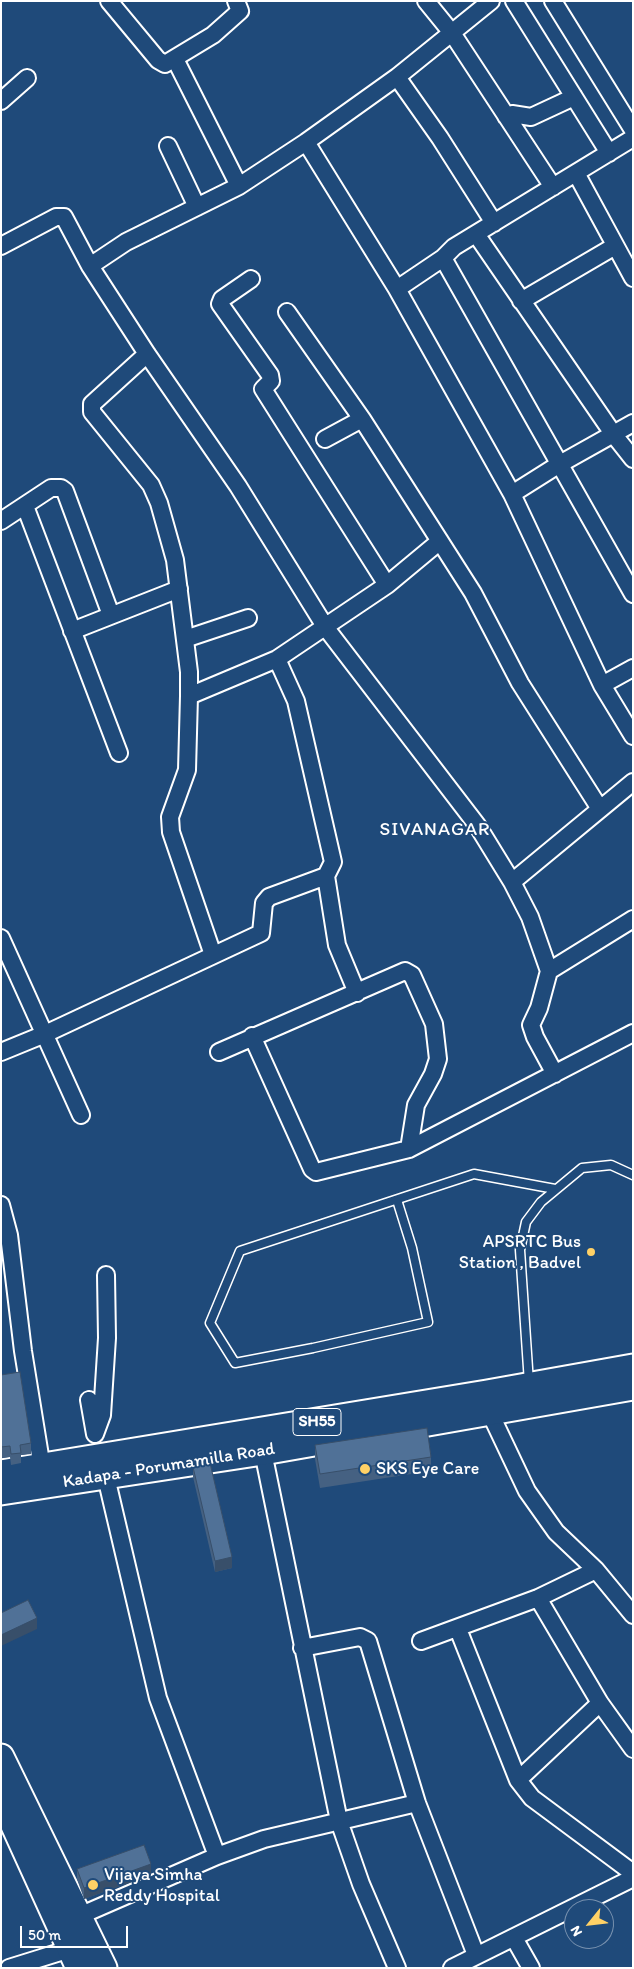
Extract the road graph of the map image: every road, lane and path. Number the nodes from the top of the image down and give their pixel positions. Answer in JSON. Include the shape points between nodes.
{"nodes":[{"id":1,"x":109,"y":1,"type":"edge"},
{"id":2,"x":236,"y":1,"type":"edge"},
{"id":3,"x":426,"y":1,"type":"edge"},
{"id":4,"x":491,"y":1,"type":"edge"},
{"id":5,"x":514,"y":1,"type":"edge"},
{"id":6,"x":552,"y":1,"type":"edge"},
{"id":7,"x":452,"y":33,"type":"junction"},
{"id":8,"x":176,"y":59,"type":"junction"},
{"id":9,"x":397,"y":77,"type":"junction"},
{"id":10,"x":27,"y":78,"type":"dead end"},
{"id":11,"x":574,"y":97,"type":"junction"},
{"id":12,"x":1,"y":101,"type":"edge"},
{"id":13,"x":506,"y":116,"type":"junction"},
{"id":14,"x":633,"y":130,"type":"edge"},
{"id":15,"x":633,"y":138,"type":"edge"},
{"id":16,"x":306,"y":142,"type":"junction"},
{"id":17,"x":168,"y":146,"type":"dead end"},
{"id":18,"x":609,"y":152,"type":"junction"},
{"id":19,"x":576,"y":173,"type":"junction"},
{"id":20,"x":239,"y":186,"type":"junction"},
{"id":21,"x":553,"y":187,"type":"junction"},
{"id":22,"x":197,"y":207,"type":"junction"},
{"id":23,"x":494,"y":223,"type":"junction"},
{"id":24,"x":476,"y":234,"type":"junction"},
{"id":25,"x":1,"y":246,"type":"edge"},
{"id":26,"x":615,"y":246,"type":"junction"},
{"id":27,"x":443,"y":258,"type":"junction"},
{"id":28,"x":90,"y":266,"type":"junction"},
{"id":29,"x":633,"y":278,"type":"edge"},
{"id":30,"x":251,"y":279,"type":"dead end"},
{"id":31,"x":397,"y":288,"type":"junction"},
{"id":32,"x":521,"y":301,"type":"junction"},
{"id":33,"x":287,"y":312,"type":"dead end"},
{"id":34,"x":147,"y":354,"type":"junction"},
{"id":35,"x":362,"y":419,"type":"junction"},
{"id":36,"x":633,"y":423,"type":"edge"},
{"id":37,"x":614,"y":435,"type":"junction"},
{"id":38,"x":325,"y":439,"type":"dead end"},
{"id":39,"x":633,"y":459,"type":"edge"},
{"id":40,"x":558,"y":465,"type":"junction"},
{"id":41,"x":512,"y":494,"type":"junction"},
{"id":42,"x":25,"y":506,"type":"junction"},
{"id":43,"x":1,"y":521,"type":"edge"},
{"id":44,"x":440,"y":542,"type":"junction"},
{"id":45,"x":387,"y":585,"type":"junction"},
{"id":46,"x":179,"y":589,"type":"junction"},
{"id":47,"x":633,"y":594,"type":"edge"},
{"id":48,"x":111,"y":615,"type":"junction"},
{"id":49,"x":248,"y":618,"type":"dead end"},
{"id":50,"x":326,"y":628,"type":"junction"},
{"id":51,"x":72,"y":631,"type":"junction"},
{"id":52,"x":185,"y":639,"type":"junction"},
{"id":53,"x":277,"y":659,"type":"junction"},
{"id":54,"x":633,"y":668,"type":"edge"},
{"id":55,"x":602,"y":684,"type":"junction"},
{"id":56,"x":189,"y":696,"type":"junction"},
{"id":57,"x":633,"y":736,"type":"edge"},
{"id":58,"x":120,"y":753,"type":"dead end"},
{"id":59,"x":633,"y":782,"type":"edge"},
{"id":60,"x":600,"y":809,"type":"junction"},
{"id":61,"x":326,"y":876,"type":"junction"},
{"id":62,"x":512,"y":882,"type":"junction"},
{"id":63,"x":633,"y":919,"type":"edge"},
{"id":64,"x":1,"y":938,"type":"edge"},
{"id":65,"x":213,"y":955,"type":"junction"},
{"id":66,"x":549,"y":971,"type":"junction"},
{"id":67,"x":357,"y":993,"type":"junction"},
{"id":68,"x":45,"y":1034,"type":"junction"},
{"id":69,"x":252,"y":1036,"type":"junction"},
{"id":70,"x":632,"y":1036,"type":"edge"},
{"id":71,"x":1,"y":1052,"type":"edge"},
{"id":72,"x":219,"y":1052,"type":"dead end"},
{"id":73,"x":555,"y":1074,"type":"junction"},
{"id":74,"x":81,"y":1115,"type":"dead end"},
{"id":75,"x":409,"y":1149,"type":"junction"},
{"id":76,"x":633,"y":1175,"type":"edge"},
{"id":77,"x":555,"y":1189,"type":"junction"},
{"id":78,"x":397,"y":1200,"type":"junction"},
{"id":79,"x":1,"y":1205,"type":"edge"},
{"id":80,"x":106,"y":1275,"type":"dead end"},
{"id":81,"x":633,"y":1367,"type":"edge"},
{"id":82,"x":529,"y":1386,"type":"junction"},
{"id":83,"x":633,"y":1387,"type":"edge"},
{"id":84,"x":89,"y":1400,"type":"dead end"},
{"id":85,"x":490,"y":1413,"type":"junction"},
{"id":86,"x":263,"y":1452,"type":"junction"},
{"id":87,"x":99,"y":1457,"type":"junction"},
{"id":88,"x":42,"y":1468,"type":"junction"},
{"id":89,"x":1,"y":1473,"type":"edge"},
{"id":90,"x":1,"y":1492,"type":"edge"},
{"id":91,"x":596,"y":1570,"type":"junction"},
{"id":92,"x":538,"y":1598,"type":"junction"},
{"id":93,"x":633,"y":1615,"type":"edge"},
{"id":94,"x":458,"y":1629,"type":"junction"},
{"id":95,"x":421,"y":1641,"type":"dead end"},
{"id":96,"x":302,"y":1648,"type":"junction"},
{"id":97,"x":600,"y":1703,"type":"junction"},
{"id":98,"x":633,"y":1749,"type":"edge"},
{"id":99,"x":1,"y":1757,"type":"edge"},
{"id":100,"x":518,"y":1780,"type":"junction"},
{"id":101,"x":1,"y":1798,"type":"edge"},
{"id":102,"x":417,"y":1803,"type":"junction"},
{"id":103,"x":339,"y":1822,"type":"junction"},
{"id":104,"x":217,"y":1856,"type":"junction"},
{"id":105,"x":633,"y":1873,"type":"edge"},
{"id":106,"x":633,"y":1878,"type":"edge"},
{"id":107,"x":69,"y":1921,"type":"junction"},
{"id":108,"x":514,"y":1938,"type":"junction"},
{"id":109,"x":476,"y":1955,"type":"junction"},
{"id":110,"x":75,"y":1958,"type":"edge"},
{"id":111,"x":9,"y":1968,"type":"edge"},
{"id":112,"x":104,"y":1968,"type":"edge"},
{"id":113,"x":397,"y":1968,"type":"edge"},
{"id":114,"x":452,"y":1968,"type":"edge"},
{"id":115,"x":531,"y":1968,"type":"edge"}],
"edges":[{"from":1,"to":8,"type":"street","via":[[158,60],[165,64]]},
{"from":2,"to":8,"type":"street","via":[[240,11],[213,35]]},
{"from":3,"to":7,"type":"street"},
{"from":4,"to":7,"type":"street"},
{"from":5,"to":11,"type":"street"},
{"from":6,"to":14,"type":"street"},
{"from":7,"to":9,"type":"street"},
{"from":7,"to":13,"type":"street"},
{"from":8,"to":20,"type":"street"},
{"from":9,"to":16,"type":"street"},
{"from":9,"to":23,"type":"street"},
{"from":10,"to":12,"type":"street"},
{"from":11,"to":13,"type":"street","via":[[531,117]]},
{"from":11,"to":18,"type":"street"},
{"from":13,"to":21,"type":"street"},
{"from":15,"to":18,"type":"street"},
{"from":16,"to":20,"type":"street"},
{"from":16,"to":31,"type":"street"},
{"from":17,"to":22,"type":"street"},
{"from":18,"to":19,"type":"street"},
{"from":19,"to":21,"type":"street"},
{"from":19,"to":26,"type":"street"},
{"from":20,"to":22,"type":"street"},
{"from":21,"to":23,"type":"street"},
{"from":22,"to":28,"type":"street","via":[[126,242]]},
{"from":23,"to":24,"type":"street"},
{"from":24,"to":27,"type":"street"},
{"from":24,"to":32,"type":"street"},
{"from":25,"to":28,"type":"street","via":[[56,217],[64,217]]},
{"from":26,"to":29,"type":"street"},
{"from":26,"to":32,"type":"street"},
{"from":27,"to":31,"type":"street"},
{"from":27,"to":40,"type":"street"},
{"from":28,"to":34,"type":"street"},
{"from":30,"to":45,"type":"street","via":[[222,299],[220,304],[270,375],[271,381],[263,389]]},
{"from":31,"to":41,"type":"street"},
{"from":32,"to":37,"type":"street"},
{"from":33,"to":35,"type":"street"},
{"from":34,"to":46,"type":"street","via":[[92,404],[92,412],[152,485],[175,560]]},
{"from":34,"to":50,"type":"street","via":[[238,486]]},
{"from":35,"to":38,"type":"street"},
{"from":35,"to":44,"type":"street"},
{"from":36,"to":37,"type":"street"},
{"from":37,"to":39,"type":"street"},
{"from":37,"to":40,"type":"street"},
{"from":40,"to":41,"type":"street"},
{"from":40,"to":47,"type":"street"},
{"from":41,"to":55,"type":"street"},
{"from":42,"to":43,"type":"street"},
{"from":42,"to":48,"type":"street","via":[[51,488],[65,491]]},
{"from":42,"to":51,"type":"street"},
{"from":44,"to":45,"type":"street"},
{"from":44,"to":60,"type":"street","via":[[487,617],[520,683]]},
{"from":45,"to":50,"type":"street"},
{"from":46,"to":48,"type":"street"},
{"from":46,"to":52,"type":"street"},
{"from":48,"to":51,"type":"street"},
{"from":49,"to":52,"type":"street"},
{"from":50,"to":53,"type":"street"},
{"from":50,"to":62,"type":"street","via":[[477,825]]},
{"from":51,"to":58,"type":"street"},
{"from":52,"to":56,"type":"street"},
{"from":53,"to":56,"type":"street"},
{"from":53,"to":61,"type":"street","via":[[296,701],[333,862]]},
{"from":54,"to":55,"type":"street"},
{"from":55,"to":57,"type":"street"},
{"from":56,"to":65,"type":"street","via":[[187,770],[170,817],[171,832]]},
{"from":59,"to":60,"type":"street"},
{"from":60,"to":62,"type":"street"},
{"from":61,"to":65,"type":"street","via":[[269,897],[264,903],[261,933]]},
{"from":61,"to":67,"type":"street","via":[[337,945]]},
{"from":62,"to":66,"type":"street","via":[[530,917]]},
{"from":63,"to":66,"type":"street"},
{"from":64,"to":68,"type":"street"},
{"from":65,"to":68,"type":"street"},
{"from":66,"to":73,"type":"street","via":[[531,1025]]},
{"from":67,"to":69,"type":"street"},
{"from":67,"to":75,"type":"street","via":[[405,971],[412,974],[434,1024],[438,1058],[416,1105]]},
{"from":68,"to":71,"type":"street"},
{"from":68,"to":74,"type":"street"},
{"from":69,"to":72,"type":"street"},
{"from":69,"to":75,"type":"street","via":[[316,1172]]},
{"from":70,"to":73,"type":"street"},
{"from":73,"to":75,"type":"street"},
{"from":76,"to":77,"type":"lane","via":[[611,1165],[582,1168]]},
{"from":77,"to":78,"type":"lane","via":[[474,1174]]},
{"from":77,"to":82,"type":"lane","via":[[526,1222],[520,1250]]},
{"from":78,"to":78,"type":"lane","via":[[240,1250],[210,1323],[235,1363],[428,1322],[412,1248]]},
{"from":79,"to":88,"type":"street","via":[[9,1235]]},
{"from":80,"to":87,"type":"street","via":[[107,1338]]},
{"from":81,"to":82,"type":"main road","number":"SH55"},
{"from":82,"to":87,"type":"main road","number":"SH55"},
{"from":83,"to":85,"type":"main road","name":"Kadapa - Porumamilla Road"},
{"from":84,"to":87,"type":"street"},
{"from":85,"to":86,"type":"main road","name":"Kadapa - Porumamilla Road"},
{"from":85,"to":91,"type":"street","via":[[527,1492],[556,1532]]},
{"from":86,"to":87,"type":"main road","name":"Kadapa - Porumamilla Road"},
{"from":86,"to":96,"type":"street"},
{"from":87,"to":88,"type":"main road","number":"SH55"},
{"from":87,"to":90,"type":"main road","name":"Kadapa - Porumamilla Road"},
{"from":87,"to":104,"type":"street","via":[[158,1698]]},
{"from":88,"to":89,"type":"main road","number":"SH55"},
{"from":91,"to":92,"type":"street"},
{"from":91,"to":93,"type":"street"},
{"from":92,"to":94,"type":"street"},
{"from":92,"to":97,"type":"street"},
{"from":94,"to":95,"type":"street"},
{"from":94,"to":100,"type":"street"},
{"from":96,"to":102,"type":"street","via":[[360,1636],[368,1641]]},
{"from":96,"to":103,"type":"street"},
{"from":97,"to":98,"type":"street"},
{"from":97,"to":100,"type":"street"},
{"from":99,"to":107,"type":"main road"},
{"from":100,"to":105,"type":"street","via":[[532,1798]]},
{"from":101,"to":107,"type":"main road"},
{"from":102,"to":103,"type":"street"},
{"from":102,"to":109,"type":"street"},
{"from":103,"to":104,"type":"street","via":[[264,1839]]},
{"from":103,"to":113,"type":"street"},
{"from":104,"to":107,"type":"street"},
{"from":106,"to":108,"type":"street"},
{"from":107,"to":110,"type":"main road"},
{"from":107,"to":112,"type":"main road"},
{"from":108,"to":109,"type":"street"},
{"from":108,"to":115,"type":"street"},
{"from":109,"to":114,"type":"street"},
{"from":110,"to":111,"type":"street"}]}
